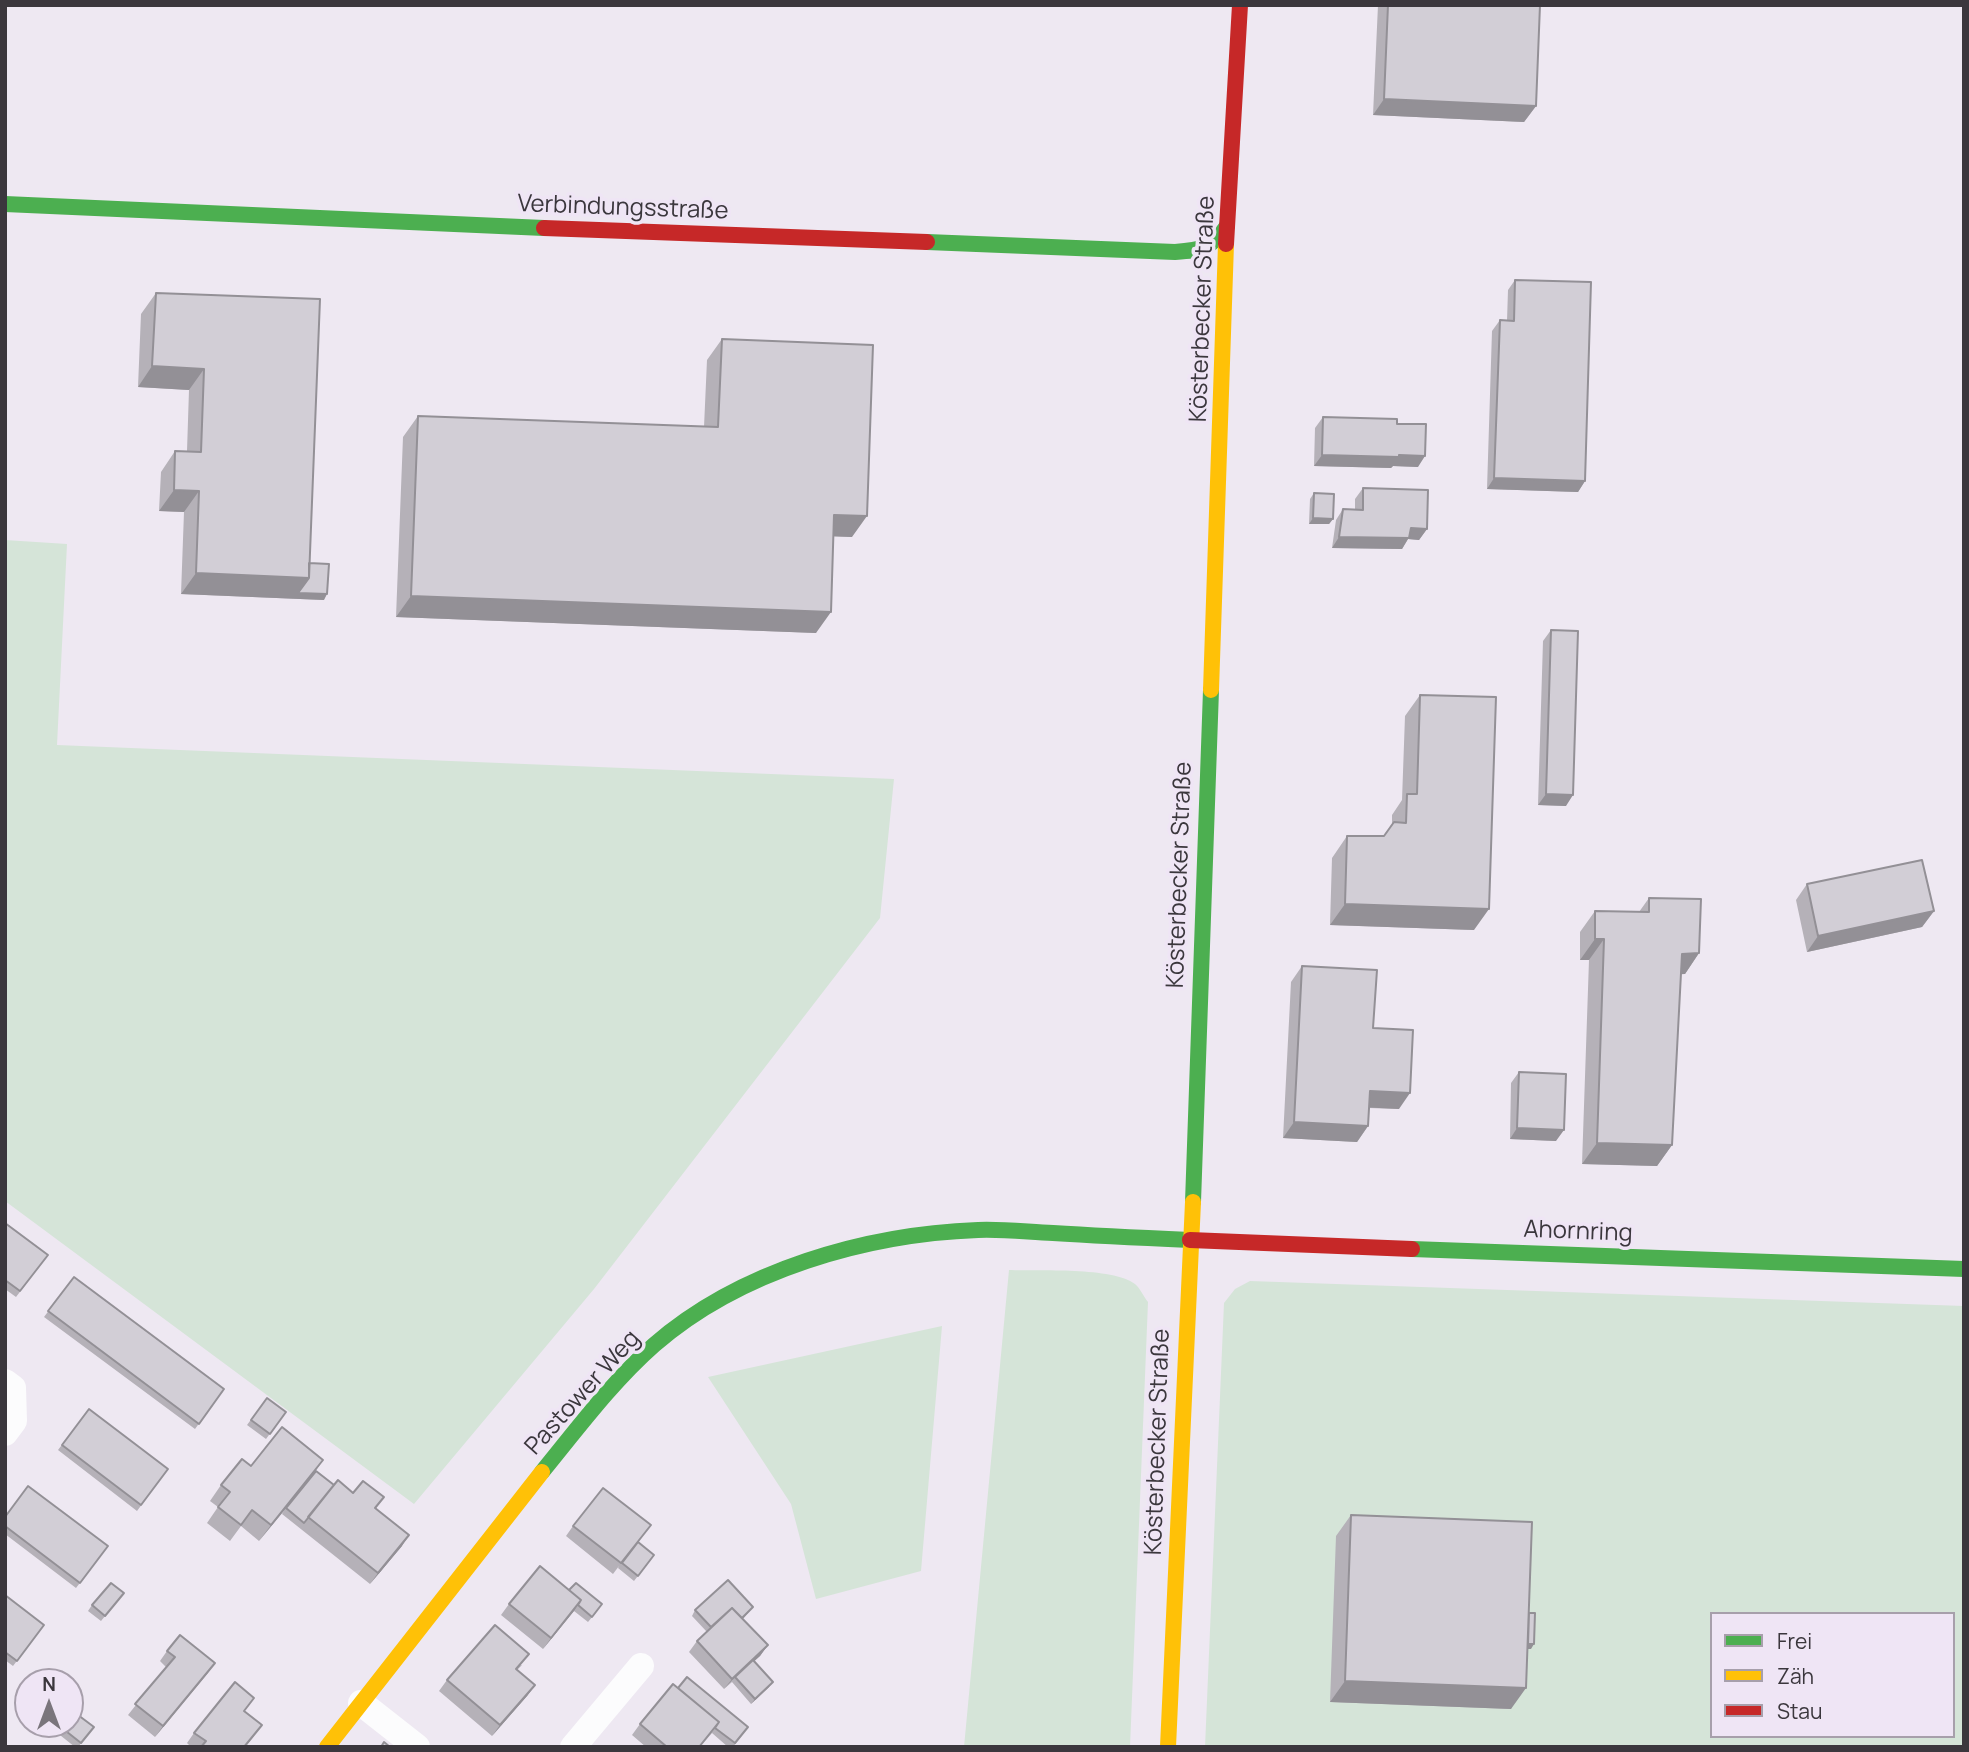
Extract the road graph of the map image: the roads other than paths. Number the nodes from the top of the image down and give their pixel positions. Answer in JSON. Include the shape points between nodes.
{"nodes":[{"id":1,"x":1240,"y":5,"type":"edge"},
{"id":2,"x":5,"y":204,"type":"edge"},
{"id":3,"x":1227,"y":226,"type":"junction"},
{"id":4,"x":1190,"y":1240,"type":"junction"},
{"id":5,"x":1964,"y":1269,"type":"edge"},
{"id":6,"x":5,"y":1382,"type":"edge"},
{"id":7,"x":5,"y":1433,"type":"edge"},
{"id":8,"x":640,"y":1666,"type":"dead end"},
{"id":9,"x":361,"y":1703,"type":"junction"},
{"id":10,"x":327,"y":1747,"type":"edge"},
{"id":11,"x":416,"y":1747,"type":"edge"},
{"id":12,"x":573,"y":1747,"type":"edge"},
{"id":13,"x":1168,"y":1747,"type":"edge"}],
"edges":[{"from":1,"to":3,"type":"street","name":"Kösterbecker Straße"},
{"from":2,"to":3,"type":"street","name":"Verbindungsstraße","via":[[1175,253],[1216,244]]},
{"from":3,"to":4,"type":"street","name":"Kösterbecker Straße"},
{"from":4,"to":5,"type":"street","name":"Ahornring"},
{"from":4,"to":9,"type":"street","name":"Pastower Weg","via":[[981,1230],[920,1234],[794,1264],[735,1293],[655,1344],[611,1388]]},
{"from":4,"to":13,"type":"street","name":"Kösterbecker Straße"},
{"from":6,"to":7,"type":"street","via":[[13,1388],[14,1421]]},
{"from":8,"to":12,"type":"street"},
{"from":9,"to":10,"type":"street","name":"Pastower Weg"},
{"from":9,"to":11,"type":"street"}]}
